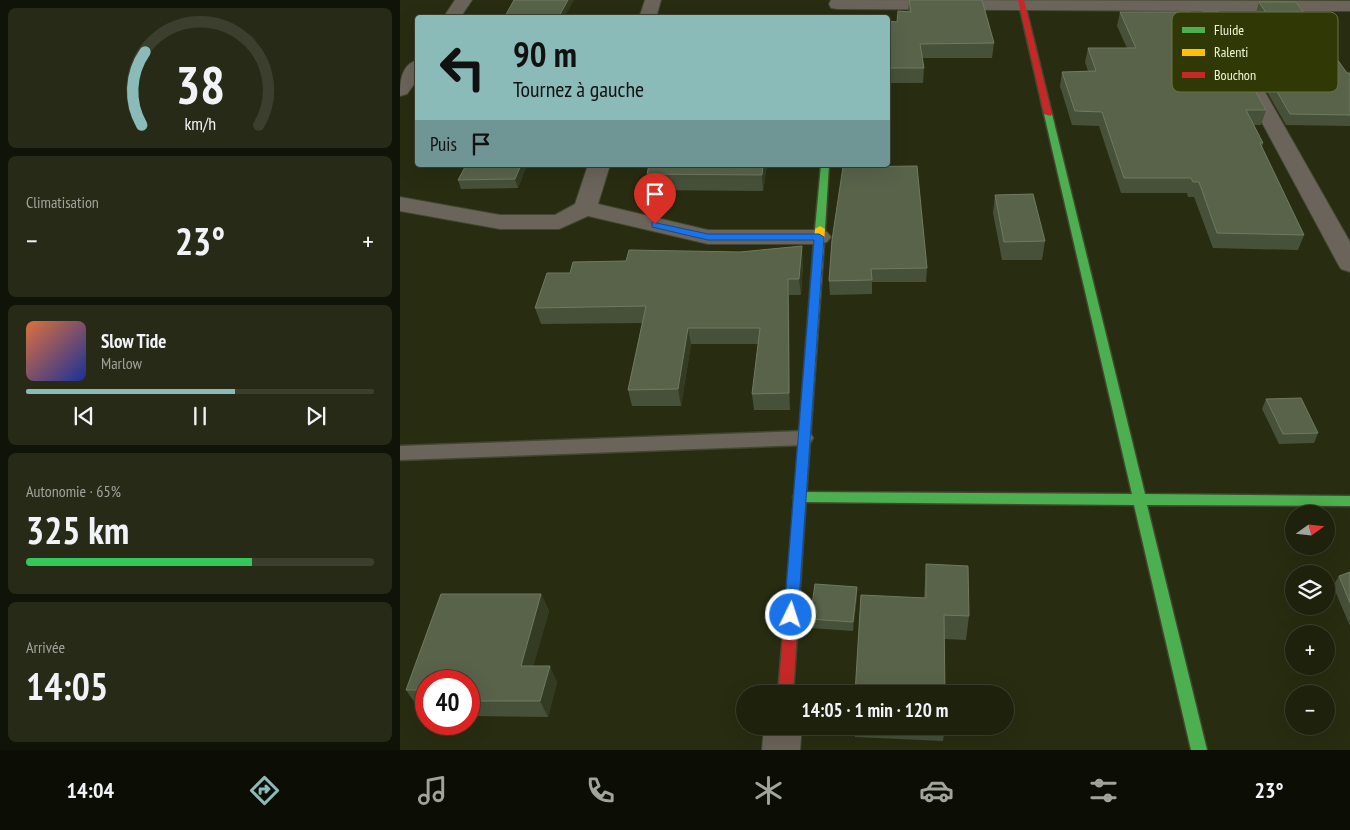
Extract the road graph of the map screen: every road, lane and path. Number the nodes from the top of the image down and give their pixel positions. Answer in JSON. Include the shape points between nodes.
{"nodes":[{"id":1,"x":464,"y":0,"type":"edge"},
{"id":2,"x":653,"y":0,"type":"edge"},
{"id":3,"x":1021,"y":3,"type":"edge"},
{"id":4,"x":1208,"y":6,"type":"junction"},
{"id":5,"x":1350,"y":6,"type":"edge"},
{"id":6,"x":837,"y":7,"type":"edge"},
{"id":7,"x":1211,"y":12,"type":"edge"},
{"id":8,"x":453,"y":15,"type":"edge"},
{"id":9,"x":648,"y":15,"type":"edge"},
{"id":10,"x":415,"y":69,"type":"edge"},
{"id":11,"x":400,"y":90,"type":"edge"},
{"id":12,"x":1255,"y":92,"type":"edge"},
{"id":13,"x":598,"y":167,"type":"edge"},
{"id":14,"x":825,"y":167,"type":"edge"},
{"id":15,"x":400,"y":204,"type":"edge"},
{"id":16,"x":585,"y":208,"type":"junction"},
{"id":17,"x":819,"y":237,"type":"junction"},
{"id":18,"x":1350,"y":264,"type":"edge"},
{"id":19,"x":804,"y":438,"type":"junction"},
{"id":20,"x":400,"y":453,"type":"edge"},
{"id":21,"x":799,"y":497,"type":"junction"},
{"id":22,"x":1140,"y":500,"type":"junction"},
{"id":23,"x":1350,"y":501,"type":"edge"},
{"id":24,"x":786,"y":685,"type":"edge"},
{"id":25,"x":782,"y":735,"type":"edge"},
{"id":26,"x":781,"y":750,"type":"edge"},
{"id":27,"x":1199,"y":750,"type":"edge"}],
"edges":[{"from":1,"to":8,"type":"street"},
{"from":2,"to":9,"type":"street"},
{"from":3,"to":4,"type":"street"},
{"from":3,"to":6,"type":"street"},
{"from":3,"to":22,"type":"street"},
{"from":4,"to":5,"type":"street"},
{"from":4,"to":7,"type":"street"},
{"from":10,"to":11,"type":"street"},
{"from":12,"to":18,"type":"street"},
{"from":13,"to":16,"type":"street"},
{"from":14,"to":17,"type":"street"},
{"from":15,"to":16,"type":"street","via":[[500,222],[559,222]]},
{"from":16,"to":17,"type":"street","via":[[708,237]]},
{"from":17,"to":19,"type":"street"},
{"from":19,"to":20,"type":"lane"},
{"from":19,"to":21,"type":"street"},
{"from":21,"to":22,"type":"street"},
{"from":21,"to":24,"type":"street"},
{"from":22,"to":23,"type":"street"},
{"from":22,"to":27,"type":"street"},
{"from":25,"to":26,"type":"street"}]}
